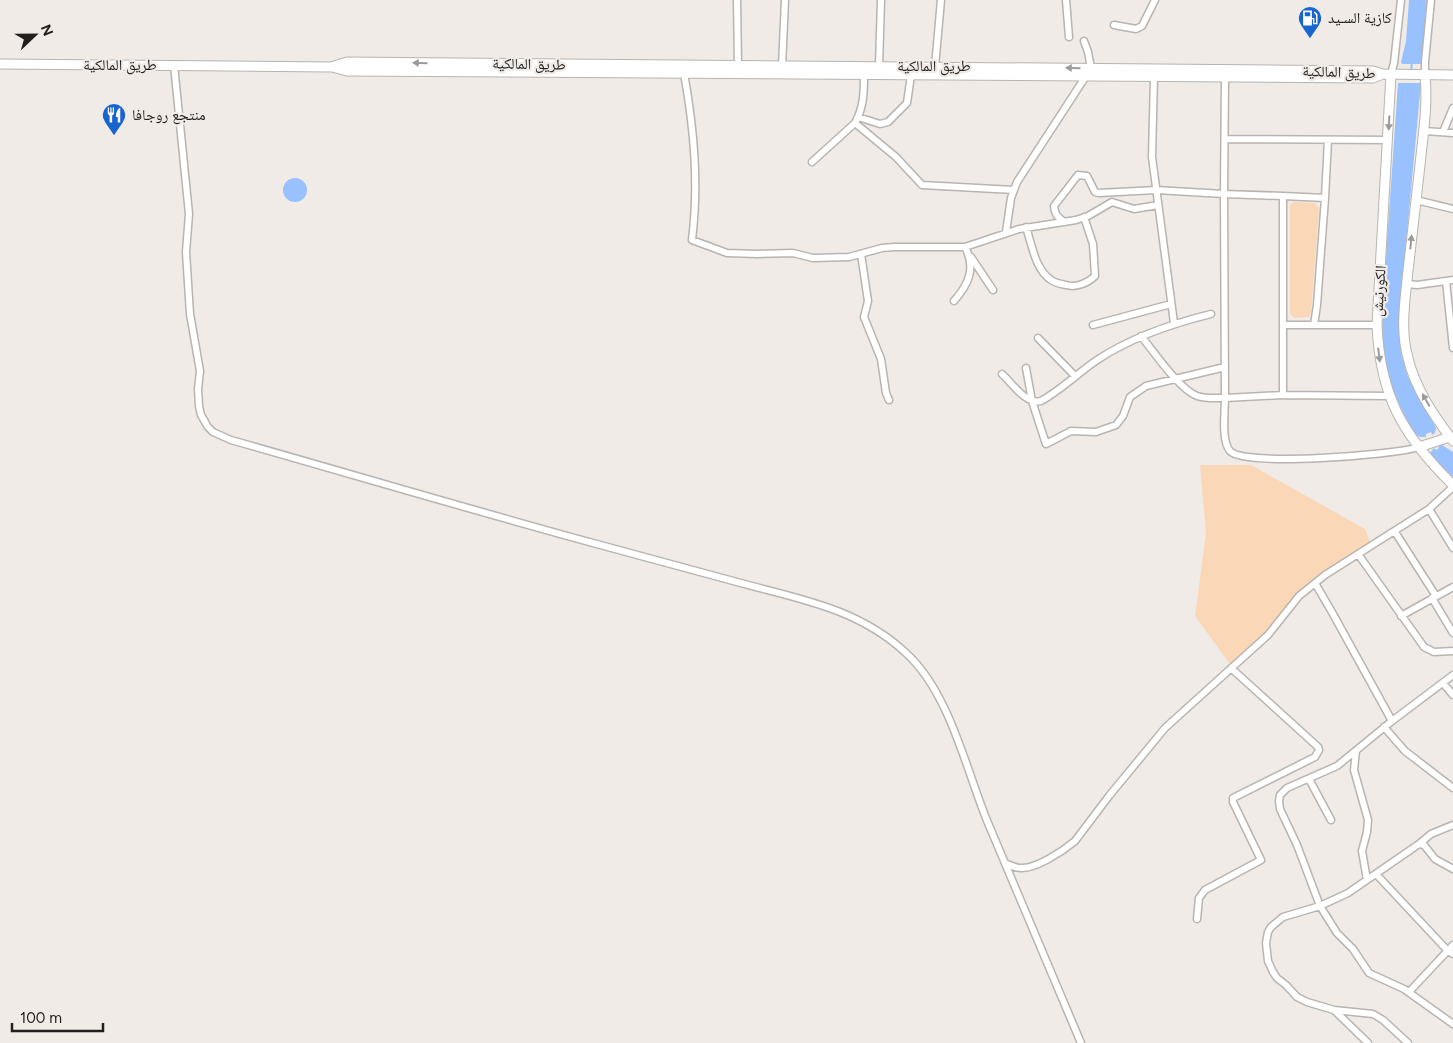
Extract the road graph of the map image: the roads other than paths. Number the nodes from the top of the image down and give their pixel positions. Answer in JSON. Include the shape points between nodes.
{"nodes":[{"id":1,"x":737,"y":0,"type":"edge"},
{"id":2,"x":785,"y":0,"type":"edge"},
{"id":3,"x":881,"y":0,"type":"edge"},
{"id":4,"x":941,"y":0,"type":"edge"},
{"id":5,"x":1066,"y":0,"type":"edge"},
{"id":6,"x":1155,"y":0,"type":"edge"},
{"id":7,"x":1401,"y":0,"type":"edge"},
{"id":8,"x":1431,"y":0,"type":"edge"},
{"id":9,"x":1114,"y":25,"type":"dead end"},
{"id":10,"x":1069,"y":37,"type":"dead end"},
{"id":11,"x":1084,"y":41,"type":"dead end"},
{"id":12,"x":0,"y":64,"type":"edge"},
{"id":13,"x":174,"y":64,"type":"junction"},
{"id":14,"x":782,"y":66,"type":"junction"},
{"id":15,"x":879,"y":66,"type":"junction"},
{"id":16,"x":935,"y":67,"type":"junction"},
{"id":17,"x":999,"y":67,"type":"junction"},
{"id":18,"x":518,"y":68,"type":"junction"},
{"id":19,"x":743,"y":69,"type":"junction"},
{"id":20,"x":810,"y":70,"type":"junction"},
{"id":21,"x":1088,"y":72,"type":"junction"},
{"id":22,"x":684,"y":73,"type":"junction"},
{"id":23,"x":1168,"y":73,"type":"junction"},
{"id":24,"x":864,"y":74,"type":"junction"},
{"id":25,"x":1225,"y":74,"type":"junction"},
{"id":26,"x":1391,"y":74,"type":"junction"},
{"id":27,"x":911,"y":75,"type":"junction"},
{"id":28,"x":1423,"y":75,"type":"junction"},
{"id":29,"x":1453,"y":75,"type":"edge"},
{"id":30,"x":999,"y":76,"type":"junction"},
{"id":31,"x":1154,"y":76,"type":"junction"},
{"id":32,"x":1453,"y":108,"type":"edge"},
{"id":33,"x":857,"y":120,"type":"junction"},
{"id":34,"x":1424,"y":130,"type":"junction"},
{"id":35,"x":1443,"y":132,"type":"junction"},
{"id":36,"x":1453,"y":133,"type":"edge"},
{"id":37,"x":1225,"y":139,"type":"junction"},
{"id":38,"x":1328,"y":140,"type":"junction"},
{"id":39,"x":1388,"y":140,"type":"junction"},
{"id":40,"x":812,"y":162,"type":"dead end"},
{"id":41,"x":1014,"y":190,"type":"junction"},
{"id":42,"x":1156,"y":190,"type":"junction"},
{"id":43,"x":1224,"y":194,"type":"junction"},
{"id":44,"x":1283,"y":196,"type":"junction"},
{"id":45,"x":1325,"y":198,"type":"junction"},
{"id":46,"x":1416,"y":200,"type":"junction"},
{"id":47,"x":1158,"y":206,"type":"junction"},
{"id":48,"x":1453,"y":209,"type":"edge"},
{"id":49,"x":1084,"y":217,"type":"junction"},
{"id":50,"x":1065,"y":222,"type":"junction"},
{"id":51,"x":1026,"y":227,"type":"junction"},
{"id":52,"x":1006,"y":232,"type":"junction"},
{"id":53,"x":965,"y":247,"type":"junction"},
{"id":54,"x":860,"y":254,"type":"junction"},
{"id":55,"x":970,"y":256,"type":"junction"},
{"id":56,"x":1449,"y":281,"type":"edge"},
{"id":57,"x":1407,"y":284,"type":"junction"},
{"id":58,"x":993,"y":290,"type":"dead end"},
{"id":59,"x":954,"y":301,"type":"dead end"},
{"id":60,"x":1171,"y":304,"type":"junction"},
{"id":61,"x":1211,"y":314,"type":"dead end"},
{"id":62,"x":1174,"y":323,"type":"junction"},
{"id":63,"x":1093,"y":325,"type":"dead end"},
{"id":64,"x":1283,"y":325,"type":"junction"},
{"id":65,"x":1314,"y":325,"type":"junction"},
{"id":66,"x":1377,"y":325,"type":"junction"},
{"id":67,"x":1141,"y":336,"type":"junction"},
{"id":68,"x":1038,"y":338,"type":"dead end"},
{"id":69,"x":1453,"y":343,"type":"edge"},
{"id":70,"x":1453,"y":348,"type":"edge"},
{"id":71,"x":1225,"y":367,"type":"junction"},
{"id":72,"x":1026,"y":368,"type":"dead end"},
{"id":73,"x":1002,"y":374,"type":"dead end"},
{"id":74,"x":1075,"y":376,"type":"junction"},
{"id":75,"x":1177,"y":379,"type":"junction"},
{"id":76,"x":1282,"y":396,"type":"junction"},
{"id":77,"x":1389,"y":396,"type":"junction"},
{"id":78,"x":1225,"y":398,"type":"junction"},
{"id":79,"x":890,"y":400,"type":"dead end"},
{"id":80,"x":1032,"y":401,"type":"junction"},
{"id":81,"x":1449,"y":438,"type":"edge"},
{"id":82,"x":1421,"y":446,"type":"junction"},
{"id":83,"x":1453,"y":486,"type":"edge"},
{"id":84,"x":1429,"y":509,"type":"junction"},
{"id":85,"x":1395,"y":532,"type":"junction"},
{"id":86,"x":1453,"y":548,"type":"edge"},
{"id":87,"x":1358,"y":554,"type":"junction"},
{"id":88,"x":1314,"y":583,"type":"junction"},
{"id":89,"x":1453,"y":587,"type":"edge"},
{"id":90,"x":1434,"y":597,"type":"junction"},
{"id":91,"x":1401,"y":616,"type":"junction"},
{"id":92,"x":1453,"y":633,"type":"edge"},
{"id":93,"x":1453,"y":651,"type":"edge"},
{"id":94,"x":1231,"y":668,"type":"junction"},
{"id":95,"x":1453,"y":675,"type":"edge"},
{"id":96,"x":1443,"y":683,"type":"junction"},
{"id":97,"x":1453,"y":696,"type":"edge"},
{"id":98,"x":1392,"y":721,"type":"junction"},
{"id":99,"x":1384,"y":727,"type":"junction"},
{"id":100,"x":1356,"y":751,"type":"junction"},
{"id":101,"x":1309,"y":779,"type":"junction"},
{"id":102,"x":1453,"y":788,"type":"edge"},
{"id":103,"x":1331,"y":820,"type":"dead end"},
{"id":104,"x":1453,"y":825,"type":"edge"},
{"id":105,"x":1419,"y":844,"type":"junction"},
{"id":106,"x":1005,"y":863,"type":"junction"},
{"id":107,"x":1453,"y":869,"type":"edge"},
{"id":108,"x":1376,"y":874,"type":"junction"},
{"id":109,"x":1367,"y":880,"type":"junction"},
{"id":110,"x":1320,"y":906,"type":"junction"},
{"id":111,"x":1197,"y":919,"type":"dead end"},
{"id":112,"x":1453,"y":945,"type":"edge"},
{"id":113,"x":1450,"y":952,"type":"edge"},
{"id":114,"x":1409,"y":992,"type":"junction"},
{"id":115,"x":1334,"y":1010,"type":"junction"},
{"id":116,"x":1453,"y":1024,"type":"edge"},
{"id":117,"x":1081,"y":1043,"type":"edge"},
{"id":118,"x":1368,"y":1043,"type":"edge"},
{"id":119,"x":1408,"y":1043,"type":"edge"}],
"edges":[{"from":1,"to":19,"type":"street"},
{"from":2,"to":14,"type":"street"},
{"from":3,"to":15,"type":"street"},
{"from":4,"to":16,"type":"street"},
{"from":5,"to":10,"type":"street"},
{"from":6,"to":9,"type":"street","via":[[1142,26],[1136,29]]},
{"from":7,"to":26,"type":"street"},
{"from":8,"to":28,"type":"street"},
{"from":11,"to":21,"type":"street","via":[[1088,52]]},
{"from":12,"to":13,"type":"main road","name":"طريق المالكية"},
{"from":13,"to":18,"type":"main road","name":"طريق المالكية","via":[[331,67],[346,62]]},
{"from":13,"to":106,"type":"street","via":[[189,214],[186,252],[190,314],[200,371],[198,398],[201,415],[208,427],[231,440],[822,604],[863,622],[906,652],[931,684],[956,736]]},
{"from":14,"to":19,"type":"main road","name":"طريق المالكية"},
{"from":14,"to":20,"type":"main road","name":"طريق المالكية"},
{"from":15,"to":16,"type":"main road","name":"طريق المالكية"},
{"from":15,"to":20,"type":"main road","name":"طريق المالكية"},
{"from":16,"to":17,"type":"main road","name":"طريق المالكية"},
{"from":21,"to":17,"type":"main road","name":"طريق المالكية","one_way":true},
{"from":17,"to":30,"type":"main road"},
{"from":18,"to":19,"type":"main road","name":"طريق المالكية"},
{"from":18,"to":22,"type":"main road","name":"طريق المالكية"},
{"from":19,"to":20,"type":"main road","name":"طريق المالكية"},
{"from":19,"to":22,"type":"main road","name":"طريق المالكية"},
{"from":20,"to":24,"type":"main road","name":"طريق المالكية"},
{"from":21,"to":23,"type":"main road","name":"طريق المالكية"},
{"from":21,"to":30,"type":"main road","name":"طريق المالكية"},
{"from":21,"to":31,"type":"main road","name":"طريق المالكية"},
{"from":21,"to":41,"type":"street"},
{"from":22,"to":54,"type":"street","via":[[694,146],[696,194],[692,240],[735,254],[793,253],[813,258]]},
{"from":23,"to":25,"type":"main road","name":"طريق المالكية"},
{"from":23,"to":31,"type":"main road","name":"طريق المالكية"},
{"from":24,"to":27,"type":"main road","name":"طريق المالكية"},
{"from":24,"to":33,"type":"street","via":[[864,96]]},
{"from":25,"to":26,"type":"main road","name":"طريق المالكية","via":[[1373,71]]},
{"from":25,"to":37,"type":"street"},
{"from":26,"to":28,"type":"main road","name":"طريق المالكية"},
{"from":26,"to":39,"type":"main road","name":"الكورنيش","one_way":true},
{"from":27,"to":30,"type":"main road","name":"طريق المالكية"},
{"from":27,"to":33,"type":"street","via":[[907,103],[888,122],[880,124]]},
{"from":28,"to":29,"type":"main road","name":"طريق المالكية"},
{"from":28,"to":34,"type":"main road","name":"الكورنيش","via":[[1427,92]]},
{"from":31,"to":42,"type":"street","via":[[1152,156]]},
{"from":32,"to":35,"type":"street"},
{"from":33,"to":40,"type":"street"},
{"from":33,"to":41,"type":"street","via":[[922,185]]},
{"from":34,"to":35,"type":"street"},
{"from":34,"to":46,"type":"main road","name":"الكورنيش"},
{"from":35,"to":36,"type":"street"},
{"from":37,"to":38,"type":"street"},
{"from":37,"to":43,"type":"street"},
{"from":38,"to":39,"type":"street"},
{"from":38,"to":45,"type":"street"},
{"from":39,"to":66,"type":"main road","name":"الكورنيش"},
{"from":41,"to":52,"type":"street"},
{"from":42,"to":43,"type":"street"},
{"from":42,"to":47,"type":"street"},
{"from":42,"to":50,"type":"street","via":[[1094,192],[1087,176],[1078,175],[1054,206],[1058,217]]},
{"from":43,"to":44,"type":"street"},
{"from":43,"to":71,"type":"street"},
{"from":44,"to":45,"type":"street"},
{"from":44,"to":64,"type":"street"},
{"from":45,"to":65,"type":"street"},
{"from":46,"to":48,"type":"street"},
{"from":57,"to":46,"type":"main road","name":"الكورنيش","one_way":true},
{"from":47,"to":49,"type":"street","via":[[1134,209],[1112,202]]},
{"from":47,"to":60,"type":"street"},
{"from":49,"to":50,"type":"street"},
{"from":49,"to":51,"type":"street","via":[[1093,244],[1095,276],[1089,283],[1070,286],[1052,281],[1037,263]]},
{"from":50,"to":51,"type":"street"},
{"from":51,"to":52,"type":"street"},
{"from":52,"to":53,"type":"street"},
{"from":53,"to":54,"type":"street","via":[[894,247]]},
{"from":53,"to":55,"type":"street"},
{"from":54,"to":79,"type":"street","via":[[868,301],[865,322],[881,359]]},
{"from":55,"to":58,"type":"street"},
{"from":55,"to":59,"type":"street","via":[[966,284]]},
{"from":56,"to":57,"type":"street"},
{"from":56,"to":69,"type":"street"},
{"from":81,"to":57,"type":"main road","name":"الكورنيش","one_way":true,"via":[[1410,365],[1404,333]]},
{"from":60,"to":62,"type":"street"},
{"from":60,"to":63,"type":"street"},
{"from":61,"to":62,"type":"street"},
{"from":62,"to":67,"type":"street"},
{"from":64,"to":65,"type":"street"},
{"from":64,"to":76,"type":"street"},
{"from":65,"to":66,"type":"street"},
{"from":66,"to":77,"type":"main road","name":"الكورنيش","one_way":true,"via":[[1379,358]]},
{"from":67,"to":74,"type":"street","via":[[1112,350]]},
{"from":67,"to":75,"type":"street"},
{"from":68,"to":74,"type":"street"},
{"from":69,"to":70,"type":"street"},
{"from":71,"to":75,"type":"street"},
{"from":71,"to":78,"type":"street"},
{"from":72,"to":80,"type":"street"},
{"from":73,"to":80,"type":"street"},
{"from":74,"to":80,"type":"street","via":[[1046,398]]},
{"from":75,"to":78,"type":"street","via":[[1199,397]]},
{"from":75,"to":80,"type":"street","via":[[1138,390],[1128,400],[1121,419],[1112,427],[1096,432],[1071,431],[1046,444]]},
{"from":76,"to":77,"type":"street"},
{"from":76,"to":78,"type":"street"},
{"from":77,"to":82,"type":"main road","name":"الكورنيش","via":[[1404,425]]},
{"from":78,"to":82,"type":"street","via":[[1225,440],[1229,451],[1239,456],[1320,458],[1395,452]]},
{"from":81,"to":82,"type":"main road"},
{"from":82,"to":83,"type":"main road","name":"الكورنيش","via":[[1433,466]]},
{"from":83,"to":84,"type":"street"},
{"from":84,"to":85,"type":"street"},
{"from":84,"to":86,"type":"street"},
{"from":85,"to":87,"type":"street"},
{"from":85,"to":90,"type":"street"},
{"from":87,"to":88,"type":"street"},
{"from":87,"to":91,"type":"street"},
{"from":88,"to":94,"type":"street","via":[[1299,596],[1268,635]]},
{"from":88,"to":98,"type":"street"},
{"from":89,"to":90,"type":"street"},
{"from":90,"to":91,"type":"street"},
{"from":90,"to":92,"type":"street"},
{"from":91,"to":93,"type":"street","via":[[1424,647],[1434,652]]},
{"from":94,"to":106,"type":"street","via":[[1165,728],[1075,841],[1058,854],[1025,868]]},
{"from":94,"to":111,"type":"street","via":[[1319,750],[1316,757],[1233,798],[1261,860],[1205,890],[1199,898]]},
{"from":95,"to":96,"type":"street"},
{"from":96,"to":97,"type":"street"},
{"from":96,"to":98,"type":"street"},
{"from":98,"to":99,"type":"street"},
{"from":99,"to":100,"type":"street"},
{"from":99,"to":102,"type":"street","via":[[1405,751]]},
{"from":100,"to":101,"type":"street","via":[[1337,766]]},
{"from":100,"to":109,"type":"street","via":[[1354,770],[1368,820],[1362,850]]},
{"from":101,"to":103,"type":"street"},
{"from":101,"to":110,"type":"street","via":[[1282,791],[1279,801]]},
{"from":104,"to":105,"type":"street","via":[[1431,834]]},
{"from":105,"to":107,"type":"street","via":[[1424,845],[1435,859]]},
{"from":105,"to":108,"type":"street"},
{"from":106,"to":117,"type":"street"},
{"from":108,"to":109,"type":"street"},
{"from":108,"to":113,"type":"street"},
{"from":109,"to":110,"type":"street"},
{"from":110,"to":114,"type":"street","via":[[1336,933],[1353,949],[1369,972]]},
{"from":110,"to":115,"type":"street","via":[[1291,914],[1274,924],[1267,937],[1267,954],[1277,978],[1297,997]]},
{"from":112,"to":113,"type":"street"},
{"from":113,"to":114,"type":"street"},
{"from":114,"to":116,"type":"street"},
{"from":115,"to":118,"type":"street"},
{"from":115,"to":119,"type":"street","via":[[1374,1014]]}]}
